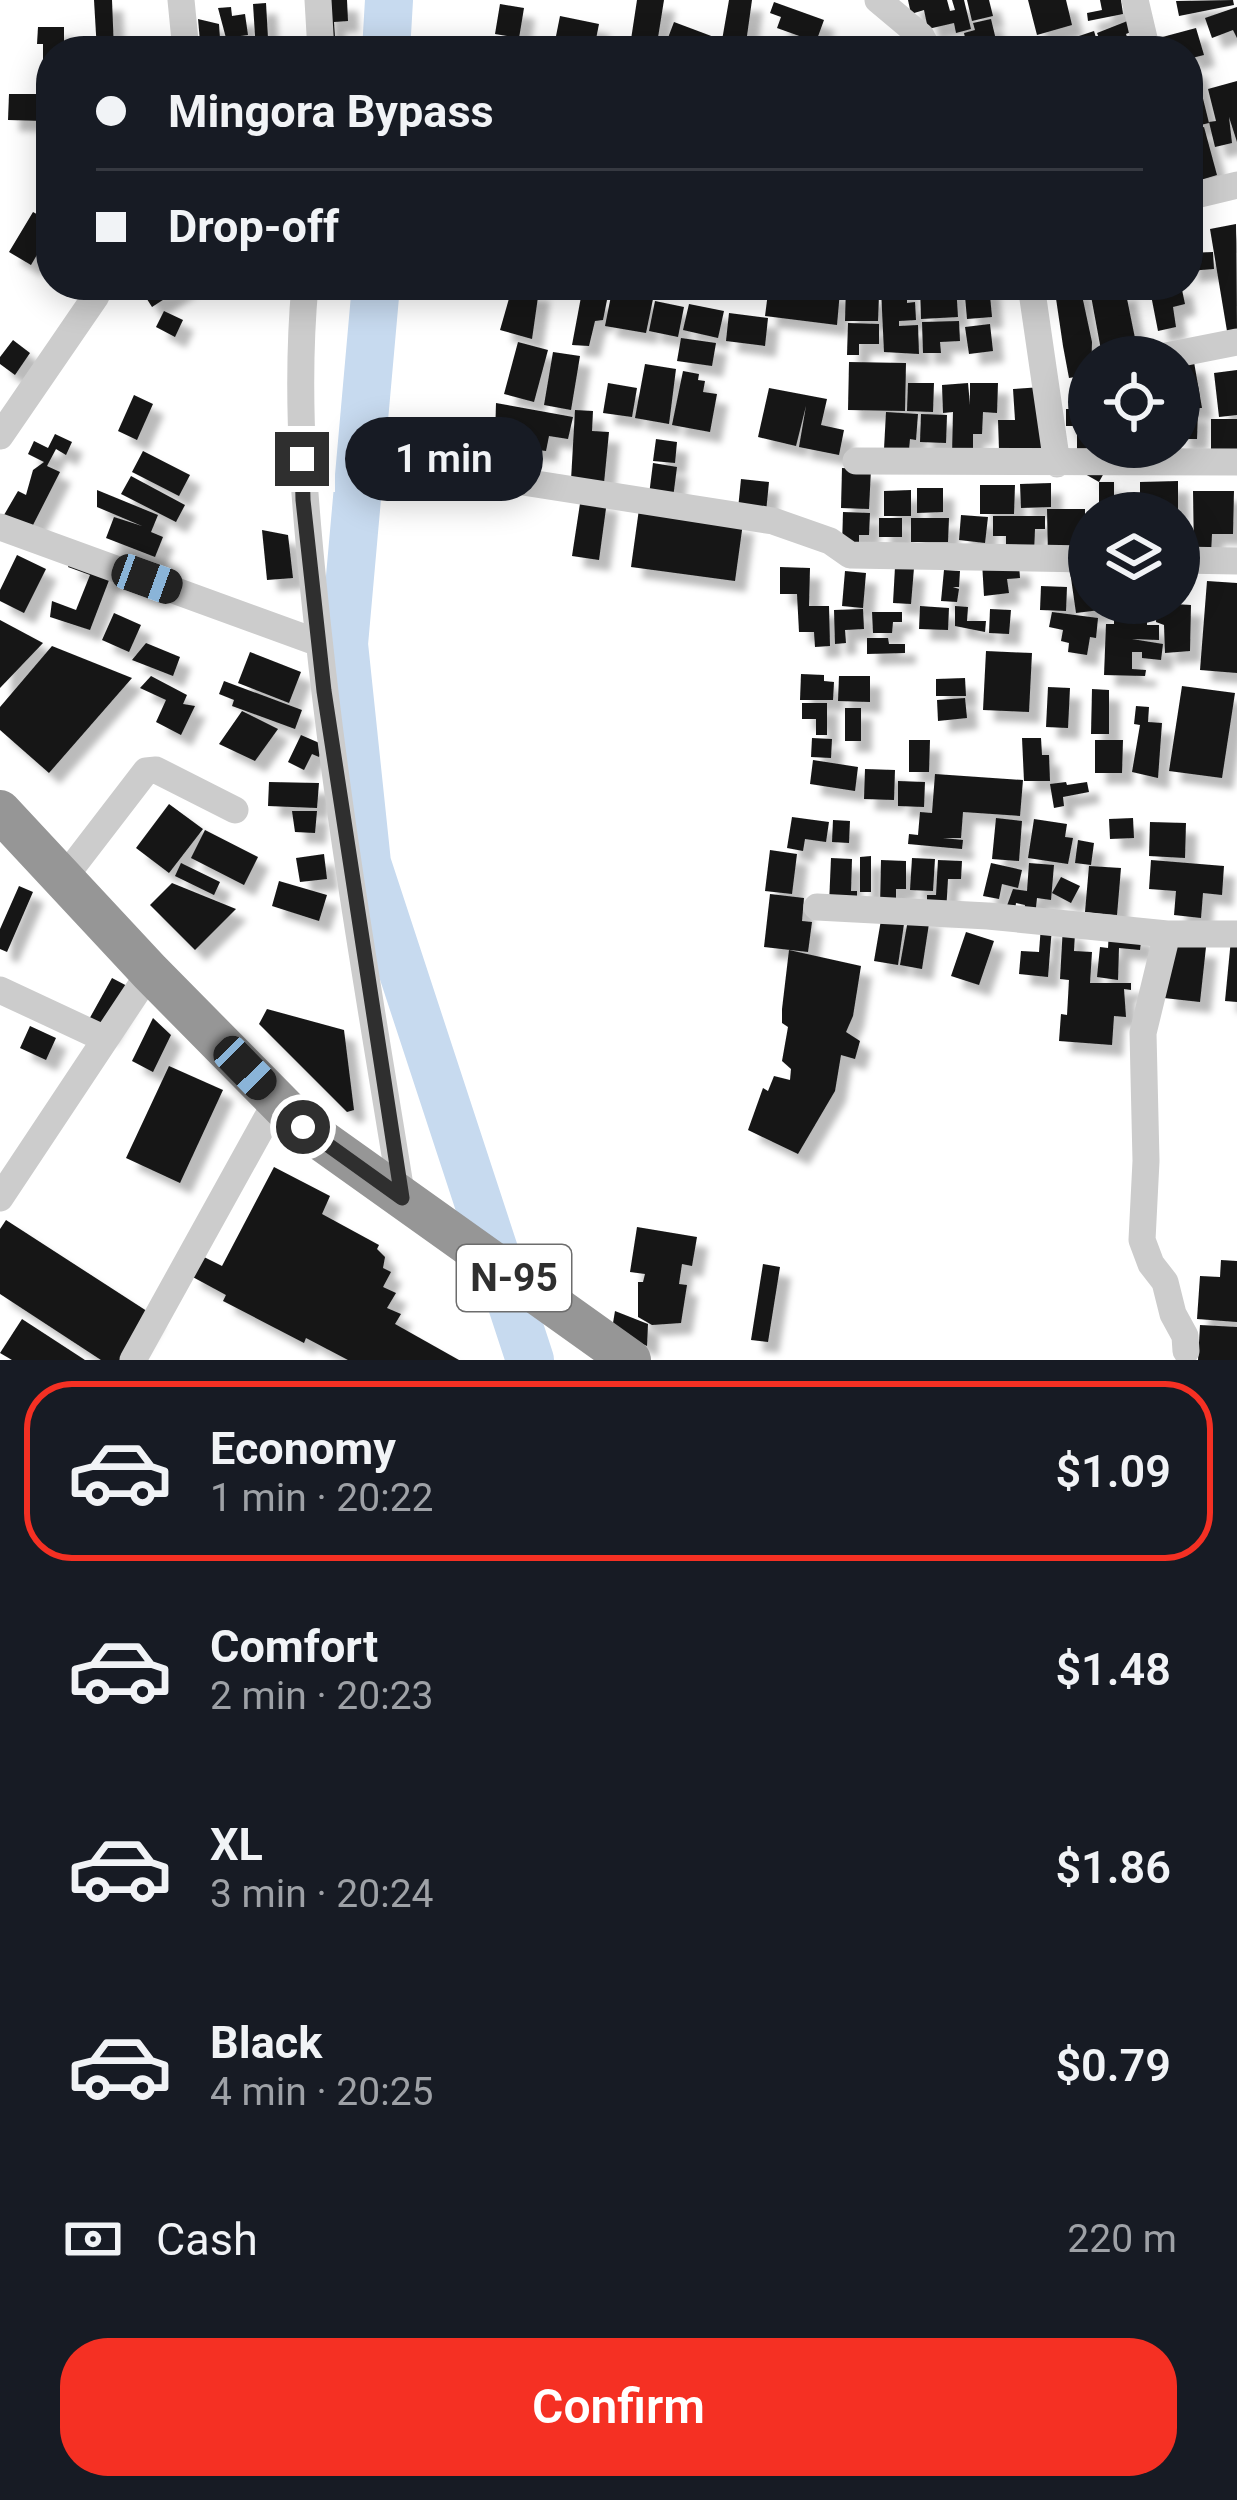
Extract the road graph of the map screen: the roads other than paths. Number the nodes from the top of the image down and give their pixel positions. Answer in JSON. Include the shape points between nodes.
{"nodes":[{"id":1,"x":181,"y":0,"type":"edge"},
{"id":2,"x":318,"y":0,"type":"edge"},
{"id":3,"x":878,"y":0,"type":"edge"},
{"id":4,"x":1135,"y":0,"type":"edge"},
{"id":5,"x":184,"y":36,"type":"edge"},
{"id":6,"x":321,"y":36,"type":"edge"},
{"id":7,"x":921,"y":36,"type":"edge"},
{"id":8,"x":1143,"y":36,"type":"edge"},
{"id":9,"x":1237,"y":184,"type":"edge"},
{"id":10,"x":1203,"y":193,"type":"edge"},
{"id":11,"x":93,"y":300,"type":"edge"},
{"id":12,"x":304,"y":300,"type":"edge"},
{"id":13,"x":1033,"y":300,"type":"edge"},
{"id":14,"x":1237,"y":342,"type":"edge"},
{"id":15,"x":1200,"y":349,"type":"edge"},
{"id":16,"x":0,"y":436,"type":"edge"},
{"id":17,"x":856,"y":461,"type":"dead end"},
{"id":18,"x":1237,"y":462,"type":"edge"},
{"id":19,"x":1058,"y":464,"type":"junction"},
{"id":20,"x":485,"y":476,"type":"dead end"},
{"id":21,"x":0,"y":527,"type":"edge"},
{"id":22,"x":1068,"y":559,"type":"edge"},
{"id":23,"x":1200,"y":560,"type":"edge"},
{"id":24,"x":1237,"y":561,"type":"edge"},
{"id":25,"x":319,"y":643,"type":"junction"},
{"id":26,"x":235,"y":810,"type":"dead end"},
{"id":27,"x":0,"y":811,"type":"edge"},
{"id":28,"x":63,"y":879,"type":"junction"},
{"id":29,"x":817,"y":908,"type":"dead end"},
{"id":30,"x":1167,"y":934,"type":"junction"},
{"id":31,"x":1237,"y":934,"type":"edge"},
{"id":32,"x":150,"y":972,"type":"junction"},
{"id":33,"x":0,"y":990,"type":"edge"},
{"id":34,"x":105,"y":1039,"type":"junction"},
{"id":35,"x":277,"y":1100,"type":"junction"},
{"id":36,"x":0,"y":1198,"type":"edge"},
{"id":37,"x":407,"y":1202,"type":"junction"},
{"id":38,"x":1186,"y":1352,"type":"dead end"},
{"id":39,"x":622,"y":1355,"type":"edge"},
{"id":40,"x":133,"y":1360,"type":"edge"}],
"edges":[{"from":1,"to":5,"type":"street"},
{"from":2,"to":6,"type":"street"},
{"from":3,"to":7,"type":"street"},
{"from":4,"to":8,"type":"street"},
{"from":9,"to":10,"type":"street"},
{"from":11,"to":16,"type":"street"},
{"from":12,"to":25,"type":"street","via":[[303,500]]},
{"from":13,"to":19,"type":"street"},
{"from":14,"to":15,"type":"street"},
{"from":17,"to":19,"type":"street"},
{"from":18,"to":19,"type":"street"},
{"from":20,"to":22,"type":"street","via":[[773,521],[850,555]]},
{"from":21,"to":25,"type":"street"},
{"from":23,"to":24,"type":"street"},
{"from":25,"to":37,"type":"street","via":[[348,866]]},
{"from":26,"to":28,"type":"street","via":[[146,771]]},
{"from":27,"to":28,"type":"highway","number":"N-95"},
{"from":28,"to":32,"type":"highway","number":"N-95"},
{"from":29,"to":30,"type":"street"},
{"from":30,"to":31,"type":"street"},
{"from":30,"to":38,"type":"street","via":[[1144,1033],[1142,1240],[1165,1282]]},
{"from":32,"to":34,"type":"street"},
{"from":32,"to":35,"type":"highway","number":"N-95"},
{"from":33,"to":34,"type":"street"},
{"from":34,"to":36,"type":"street"},
{"from":35,"to":37,"type":"highway","number":"N-95"},
{"from":35,"to":40,"type":"street"},
{"from":37,"to":39,"type":"highway","number":"N-95"}]}
